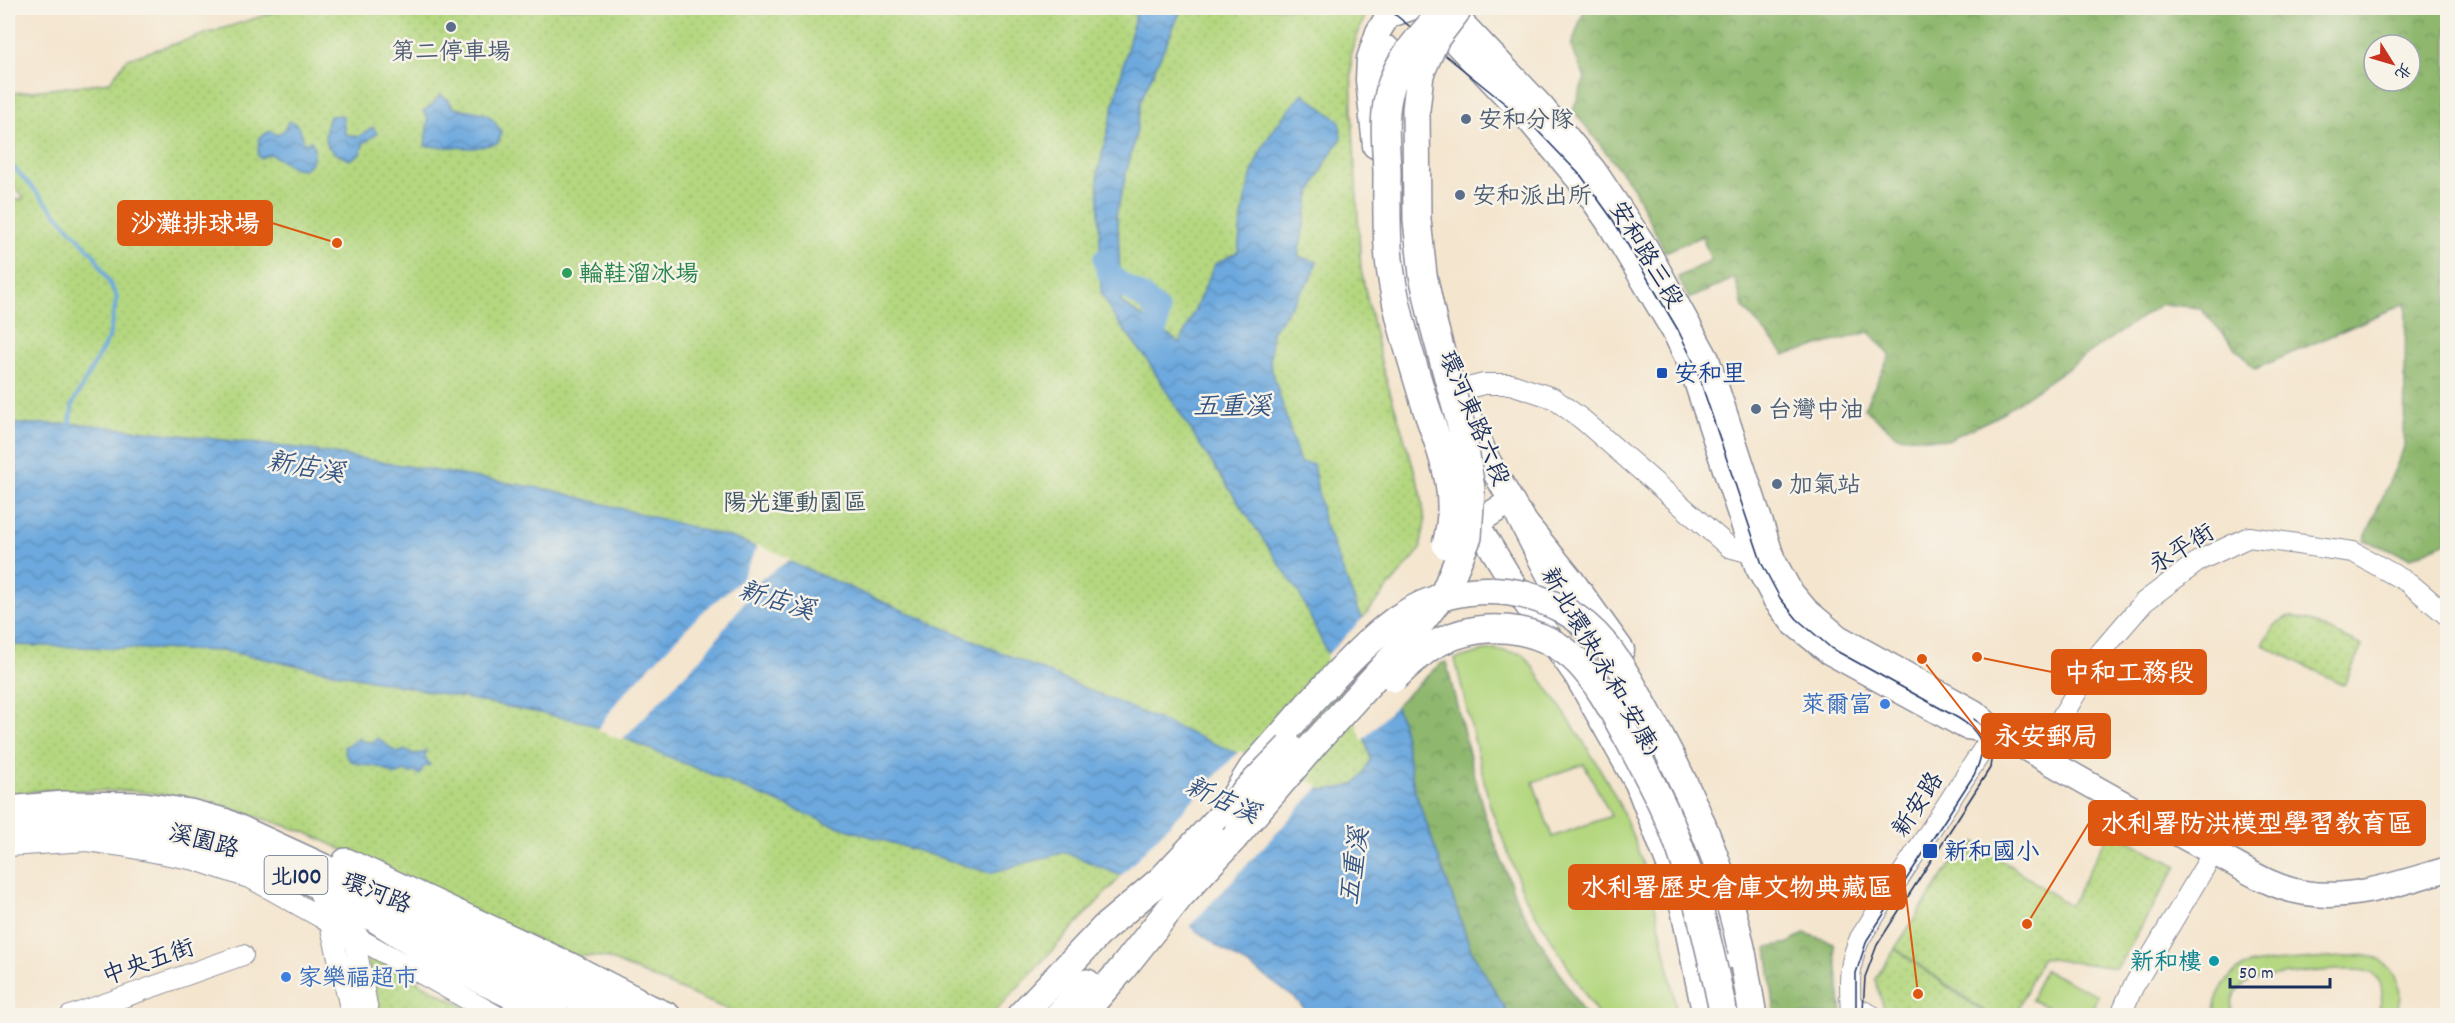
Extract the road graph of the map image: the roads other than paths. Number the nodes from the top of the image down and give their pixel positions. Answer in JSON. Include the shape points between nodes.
{"nodes":[{"id":1,"x":1412,"y":8,"type":"edge"},
{"id":2,"x":1448,"y":14,"type":"edge"},
{"id":3,"x":1387,"y":50,"type":"junction"},
{"id":4,"x":1374,"y":130,"type":"junction"},
{"id":5,"x":1395,"y":151,"type":"junction"},
{"id":6,"x":1458,"y":390,"type":"junction"},
{"id":7,"x":1456,"y":464,"type":"junction"},
{"id":8,"x":1515,"y":508,"type":"junction"},
{"id":9,"x":1476,"y":523,"type":"junction"},
{"id":10,"x":1760,"y":548,"type":"junction"},
{"id":11,"x":2448,"y":616,"type":"edge"},
{"id":12,"x":1995,"y":731,"type":"junction"},
{"id":13,"x":2039,"y":755,"type":"junction"},
{"id":14,"x":8,"y":810,"type":"edge"},
{"id":15,"x":1225,"y":812,"type":"junction"},
{"id":16,"x":224,"y":822,"type":"junction"},
{"id":17,"x":8,"y":831,"type":"edge"},
{"id":18,"x":1234,"y":838,"type":"junction"},
{"id":19,"x":8,"y":846,"type":"edge"},
{"id":20,"x":2213,"y":853,"type":"junction"},
{"id":21,"x":2448,"y":869,"type":"edge"},
{"id":22,"x":1171,"y":887,"type":"junction"},
{"id":23,"x":333,"y":899,"type":"junction"},
{"id":24,"x":398,"y":932,"type":"junction"},
{"id":25,"x":354,"y":936,"type":"junction"},
{"id":26,"x":243,"y":955,"type":"dead end"},
{"id":27,"x":625,"y":1008,"type":"edge"},
{"id":28,"x":1854,"y":1012,"type":"edge"},
{"id":29,"x":70,"y":1016,"type":"edge"},
{"id":30,"x":352,"y":1016,"type":"edge"},
{"id":31,"x":369,"y":1016,"type":"edge"},
{"id":32,"x":497,"y":1016,"type":"edge"},
{"id":33,"x":557,"y":1016,"type":"edge"},
{"id":34,"x":594,"y":1016,"type":"edge"},
{"id":35,"x":667,"y":1016,"type":"edge"},
{"id":36,"x":1020,"y":1016,"type":"edge"},
{"id":37,"x":1045,"y":1016,"type":"edge"},
{"id":38,"x":1058,"y":1016,"type":"edge"},
{"id":39,"x":1081,"y":1016,"type":"edge"},
{"id":40,"x":1705,"y":1016,"type":"edge"},
{"id":41,"x":1724,"y":1016,"type":"edge"},
{"id":42,"x":1736,"y":1016,"type":"edge"},
{"id":43,"x":1753,"y":1016,"type":"edge"},
{"id":44,"x":1761,"y":1016,"type":"edge"},
{"id":45,"x":1873,"y":1016,"type":"edge"},
{"id":46,"x":2121,"y":1016,"type":"edge"}],
"edges":[{"from":1,"to":4,"type":"main road","name":"環河東路六段","via":[[1388,16],[1369,59]]},
{"from":2,"to":3,"type":"main road","name":"環河東路六段","via":[[1397,24]]},
{"from":2,"to":5,"type":"highway","via":[[1401,65],[1394,89]]},
{"from":2,"to":6,"type":"main road","name":"環河東路六段","via":[[1435,55],[1421,81],[1419,171],[1428,287]]},
{"from":2,"to":7,"type":"highway","bridge":true,"via":[[1420,74],[1416,110],[1417,220],[1423,275],[1462,429]]},
{"from":2,"to":10,"type":"main road","name":"安和路三段","via":[[1504,80],[1542,107],[1593,169],[1689,323],[1707,359]]},
{"from":3,"to":4,"type":"main road","name":"環河東路六段","via":[[1381,60]]},
{"from":3,"to":5,"type":"highway","via":[[1386,77]]},
{"from":4,"to":9,"type":"main road","name":"環河東路六段","via":[[1378,234],[1393,329],[1424,425]]},
{"from":5,"to":7,"type":"highway","via":[[1405,261],[1448,419]]},
{"from":6,"to":8,"type":"main road","name":"環河東路六段","via":[[1486,457]]},
{"from":6,"to":10,"type":"street","via":[[1484,384],[1511,384],[1554,398],[1729,547],[1738,551]]},
{"from":7,"to":15,"type":"highway","bridge":true,"via":[[1451,523],[1440,564],[1428,587],[1311,723]]},
{"from":7,"to":18,"type":"highway","bridge":true,"via":[[1471,489],[1468,537],[1445,591],[1402,647]]},
{"from":8,"to":9,"type":"main road"},
{"from":8,"to":42,"type":"highway","name":"新北環快(永和-安康)","via":[[1554,582],[1622,689],[1680,810],[1709,887]]},
{"from":8,"to":44,"type":"main road","name":"環河東路六段","via":[[1620,647],[1665,725],[1710,825],[1734,895]]},
{"from":9,"to":40,"type":"main road","name":"環河東路六段","via":[[1576,675],[1636,783],[1683,909]]},
{"from":10,"to":12,"type":"main road","name":"安和路三段","via":[[1821,624],[1974,712]]},
{"from":11,"to":13,"type":"street","name":"永平街","via":[[2409,583],[2353,552],[2249,537],[2200,560],[2144,602],[2100,652]]},
{"from":12,"to":13,"type":"main road","name":"安和路三段"},
{"from":12,"to":28,"type":"street","name":"新安路","via":[[1860,938],[1849,977]]},
{"from":13,"to":20,"type":"main road","name":"安和路三段"},
{"from":14,"to":16,"type":"highway","name":"環河路","number":"北100","via":[[64,805],[144,806]]},
{"from":15,"to":22,"type":"highway"},
{"from":15,"to":43,"type":"highway","bridge":true,"via":[[1252,769],[1302,712],[1360,650],[1398,619],[1415,608],[1469,591],[1530,595],[1570,614],[1588,628],[1626,675],[1690,796],[1725,889],[1742,952]]},
{"from":16,"to":23,"type":"highway","name":"環河路","number":"北100","via":[[295,854]]},
{"from":16,"to":27,"type":"highway","via":[[266,832],[347,863],[569,966]]},
{"from":17,"to":23,"type":"highway","name":"環河路","number":"北100","via":[[89,826],[150,829],[248,855]]},
{"from":18,"to":22,"type":"highway"},
{"from":18,"to":41,"type":"highway","bridge":true,"via":[[1281,798],[1391,681],[1431,647],[1467,631],[1489,627],[1537,635],[1578,662],[1594,681],[1652,784],[1693,887]]},
{"from":19,"to":23,"type":"street","name":"溪園路","via":[[87,841],[195,860]]},
{"from":20,"to":21,"type":"main road","name":"安和路三段","via":[[2281,888],[2314,894],[2359,892]]},
{"from":20,"to":46,"type":"street","via":[[2133,987]]},
{"from":22,"to":36,"type":"highway","via":[[1104,928]]},
{"from":22,"to":37,"type":"highway","via":[[1132,920]]},
{"from":22,"to":38,"type":"highway"},
{"from":22,"to":39,"type":"highway","via":[[1122,969]]},
{"from":23,"to":24,"type":"highway","name":"環河路","number":"北100"},
{"from":23,"to":25,"type":"highway"},
{"from":23,"to":27,"type":"highway","via":[[400,911]]},
{"from":23,"to":30,"type":"street"},
{"from":24,"to":33,"type":"highway","name":"環河路","number":"北100","via":[[451,964]]},
{"from":24,"to":34,"type":"highway","via":[[458,950]]},
{"from":25,"to":31,"type":"street"},
{"from":25,"to":32,"type":"street"},
{"from":26,"to":29,"type":"street","name":"中央五街"},
{"from":27,"to":35,"type":"highway"},
{"from":28,"to":45,"type":"street"}]}
